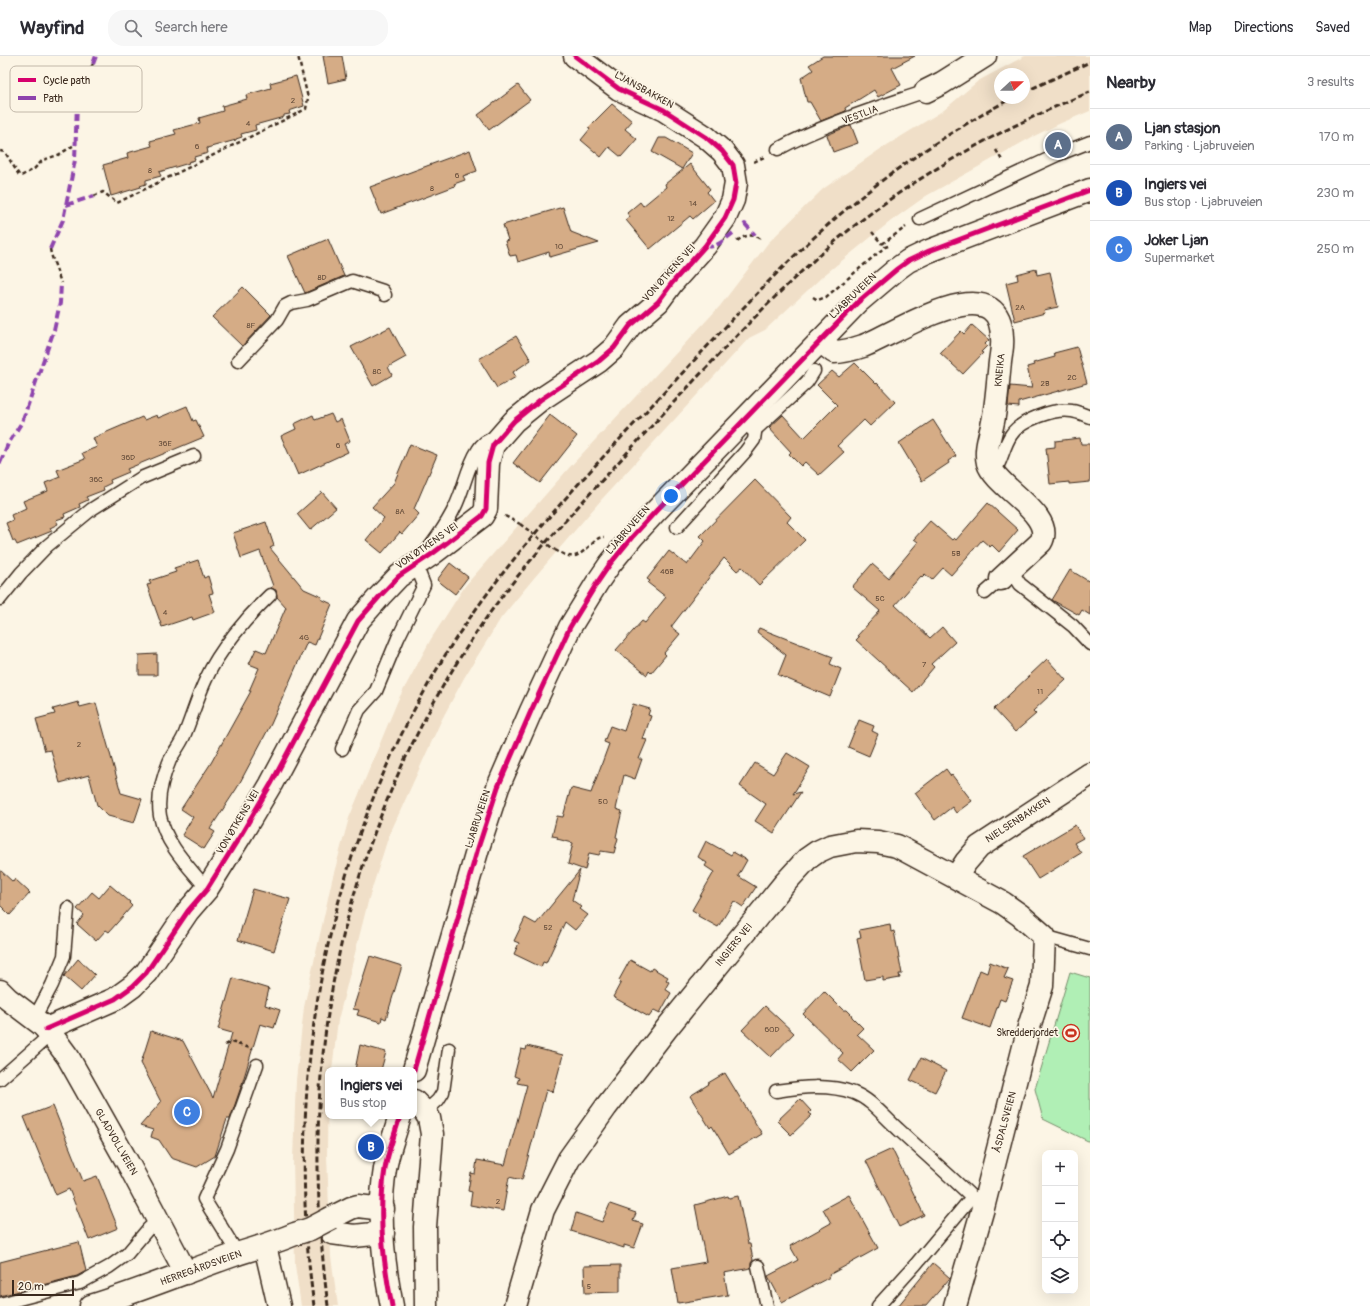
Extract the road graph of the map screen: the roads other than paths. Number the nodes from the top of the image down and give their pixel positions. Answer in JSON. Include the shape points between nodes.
{"nodes":[{"id":1,"x":575,"y":56,"type":"edge"},
{"id":2,"x":985,"y":56,"type":"edge"},
{"id":3,"x":926,"y":91,"type":"joint"},
{"id":4,"x":1090,"y":142,"type":"edge"},
{"id":5,"x":778,"y":149,"type":"road end"},
{"id":6,"x":734,"y":173,"type":"joint"},
{"id":7,"x":1090,"y":190,"type":"edge"},
{"id":8,"x":920,"y":219,"type":"road end"},
{"id":9,"x":385,"y":295,"type":"dead end"},
{"id":10,"x":820,"y":341,"type":"junction"},
{"id":11,"x":238,"y":361,"type":"dead end"},
{"id":12,"x":814,"y":371,"type":"dead end"},
{"id":13,"x":1090,"y":417,"type":"edge"},
{"id":14,"x":749,"y":426,"type":"junction"},
{"id":15,"x":501,"y":436,"type":"junction"},
{"id":16,"x":194,"y":456,"type":"dead end"},
{"id":17,"x":994,"y":472,"type":"junction"},
{"id":18,"x":676,"y":527,"type":"dead end"},
{"id":19,"x":416,"y":565,"type":"junction"},
{"id":20,"x":1006,"y":575,"type":"junction"},
{"id":21,"x":985,"y":593,"type":"dead end"},
{"id":22,"x":270,"y":595,"type":"dead end"},
{"id":23,"x":0,"y":599,"type":"edge"},
{"id":24,"x":1090,"y":644,"type":"edge"},
{"id":25,"x":342,"y":749,"type":"dead end"},
{"id":26,"x":1090,"y":774,"type":"edge"},
{"id":27,"x":956,"y":877,"type":"junction"},
{"id":28,"x":207,"y":889,"type":"junction"},
{"id":29,"x":68,"y":908,"type":"dead end"},
{"id":30,"x":1044,"y":936,"type":"junction"},
{"id":31,"x":1090,"y":948,"type":"edge"},
{"id":32,"x":0,"y":991,"type":"edge"},
{"id":33,"x":44,"y":1027,"type":"junction"},
{"id":34,"x":449,"y":1049,"type":"dead end"},
{"id":35,"x":257,"y":1065,"type":"dead end"},
{"id":36,"x":415,"y":1067,"type":"edge"},
{"id":37,"x":0,"y":1079,"type":"edge"},
{"id":38,"x":776,"y":1091,"type":"dead end"},
{"id":39,"x":420,"y":1106,"type":"edge"},
{"id":40,"x":399,"y":1119,"type":"edge"},
{"id":41,"x":978,"y":1202,"type":"junction"},
{"id":42,"x":383,"y":1209,"type":"junction"},
{"id":43,"x":158,"y":1220,"type":"junction"},
{"id":44,"x":331,"y":1226,"type":"junction"},
{"id":45,"x":383,"y":1233,"type":"junction"},
{"id":46,"x":265,"y":1246,"type":"junction"},
{"id":47,"x":238,"y":1254,"type":"junction"},
{"id":48,"x":758,"y":1266,"type":"dead end"},
{"id":49,"x":186,"y":1273,"type":"junction"},
{"id":50,"x":0,"y":1304,"type":"edge"},
{"id":51,"x":517,"y":1304,"type":"edge"},
{"id":52,"x":91,"y":1306,"type":"edge"},
{"id":53,"x":279,"y":1306,"type":"edge"},
{"id":54,"x":392,"y":1306,"type":"edge"},
{"id":55,"x":426,"y":1306,"type":"edge"},
{"id":56,"x":767,"y":1306,"type":"edge"},
{"id":57,"x":878,"y":1306,"type":"edge"},
{"id":58,"x":955,"y":1306,"type":"edge"}],
"edges":[{"from":1,"to":6,"type":"street","name":"LJANSBAKKEN","via":[[619,89],[664,110],[706,137],[733,165]]},
{"from":2,"to":3,"type":"street","name":"VESTLIA"},
{"from":3,"to":5,"type":"lane","name":"VESTLIA","via":[[847,118],[799,137]]},
{"from":4,"to":8,"type":"lane"},
{"from":6,"to":15,"type":"street","name":"VON ØTKENS VEI","via":[[736,183],[733,200],[725,218],[658,302],[630,326],[614,348],[599,361],[540,400],[514,421]]},
{"from":7,"to":10,"type":"street","name":"LJABRUVEIEN","via":[[942,245],[908,262],[886,277]]},
{"from":9,"to":11,"type":"lane","via":[[383,291],[352,281],[307,300],[291,303],[285,306],[277,320]]},
{"from":10,"to":14,"type":"street","name":"LJABRUVEIEN"},
{"from":10,"to":17,"type":"street","name":"KNEIKA","via":[[834,352],[846,351],[958,304],[983,305],[991,310],[999,318],[1002,327],[1003,347],[998,395],[986,455]]},
{"from":12,"to":14,"type":"lane","via":[[807,382]]},
{"from":13,"to":17,"type":"lane","via":[[1063,410],[1024,423],[1011,435]]},
{"from":14,"to":18,"type":"lane","via":[[756,433],[754,440]]},
{"from":14,"to":36,"type":"street","name":"LJABRUVEIEN","via":[[654,512],[597,583],[570,627],[498,787]]},
{"from":15,"to":19,"type":"lane","via":[[486,440],[473,457],[455,508]]},
{"from":15,"to":19,"type":"street","name":"VON ØTKENS VEI","via":[[493,445],[488,463],[487,501],[482,516]]},
{"from":16,"to":23,"type":"lane","via":[[141,478],[92,509],[47,546]]},
{"from":17,"to":20,"type":"street","name":"KNEIKA","via":[[1032,511],[1044,531],[1041,542]]},
{"from":19,"to":25,"type":"lane","name":"VON ØTKENS VEI","via":[[424,585],[376,691],[359,710]]},
{"from":19,"to":28,"type":"street","name":"VON ØTKENS VEI","via":[[393,582],[358,621],[271,784]]},
{"from":20,"to":21,"type":"lane"},
{"from":20,"to":24,"type":"lane","via":[[1073,626]]},
{"from":22,"to":28,"type":"lane","via":[[240,628],[206,678],[184,736],[165,774],[159,806],[163,827],[172,846]]},
{"from":26,"to":27,"type":"street","name":"NIELSENBAKKEN","via":[[979,846]]},
{"from":27,"to":30,"type":"street","name":"INGIERS VEI","via":[[1003,903]]},
{"from":27,"to":51,"type":"street","name":"INGIERS VEI","via":[[897,846],[878,842],[856,841],[837,844],[807,859],[667,1028],[569,1159],[543,1210]]},
{"from":28,"to":33,"type":"street","name":"VON ØTKENS VEI","via":[[188,911],[146,973],[133,986],[115,999]]},
{"from":29,"to":33,"type":"lane","via":[[64,956],[52,985]]},
{"from":30,"to":31,"type":"lane","name":"INGIERS VEI"},
{"from":30,"to":41,"type":"street","name":"ÅSDALSVEIEN","via":[[1042,986]]},
{"from":32,"to":33,"type":"street","name":"GLADVOLLVEIEN"},
{"from":33,"to":37,"type":"lane"},
{"from":33,"to":43,"type":"street","name":"GLADVOLLVEIEN","via":[[68,1057]]},
{"from":34,"to":39,"type":"lane","via":[[443,1092],[438,1100]]},
{"from":35,"to":47,"type":"lane","via":[[227,1149],[204,1199]]},
{"from":38,"to":41,"type":"lane","via":[[822,1087],[853,1093],[868,1100]]},
{"from":39,"to":55,"type":"street","via":[[429,1118],[432,1134],[425,1227]]},
{"from":40,"to":42,"type":"street","via":[[385,1170]]},
{"from":41,"to":57,"type":"lane"},
{"from":41,"to":58,"type":"street","name":"ÅSDALSVEIEN"},
{"from":42,"to":44,"type":"street","name":"HERREGÅRDSVEIEN","via":[[358,1206],[351,1208]]},
{"from":42,"to":45,"type":"street"},
{"from":43,"to":49,"type":"street","name":"GLADVOLLVEIEN"},
{"from":43,"to":50,"type":"lane","via":[[127,1254],[99,1273],[80,1283]]},
{"from":44,"to":45,"type":"street","via":[[354,1236]]},
{"from":44,"to":46,"type":"street","name":"HERREGÅRDSVEIEN","bridge":true,"via":[[302,1232]]},
{"from":45,"to":54,"type":"street","via":[[386,1274]]},
{"from":46,"to":47,"type":"street","name":"HERREGÅRDSVEIEN"},
{"from":46,"to":53,"type":"street"},
{"from":47,"to":49,"type":"street","name":"HERREGÅRDSVEIEN"},
{"from":48,"to":56,"type":"lane"},
{"from":49,"to":52,"type":"street","name":"HERREGÅRDSVEIEN"}]}
